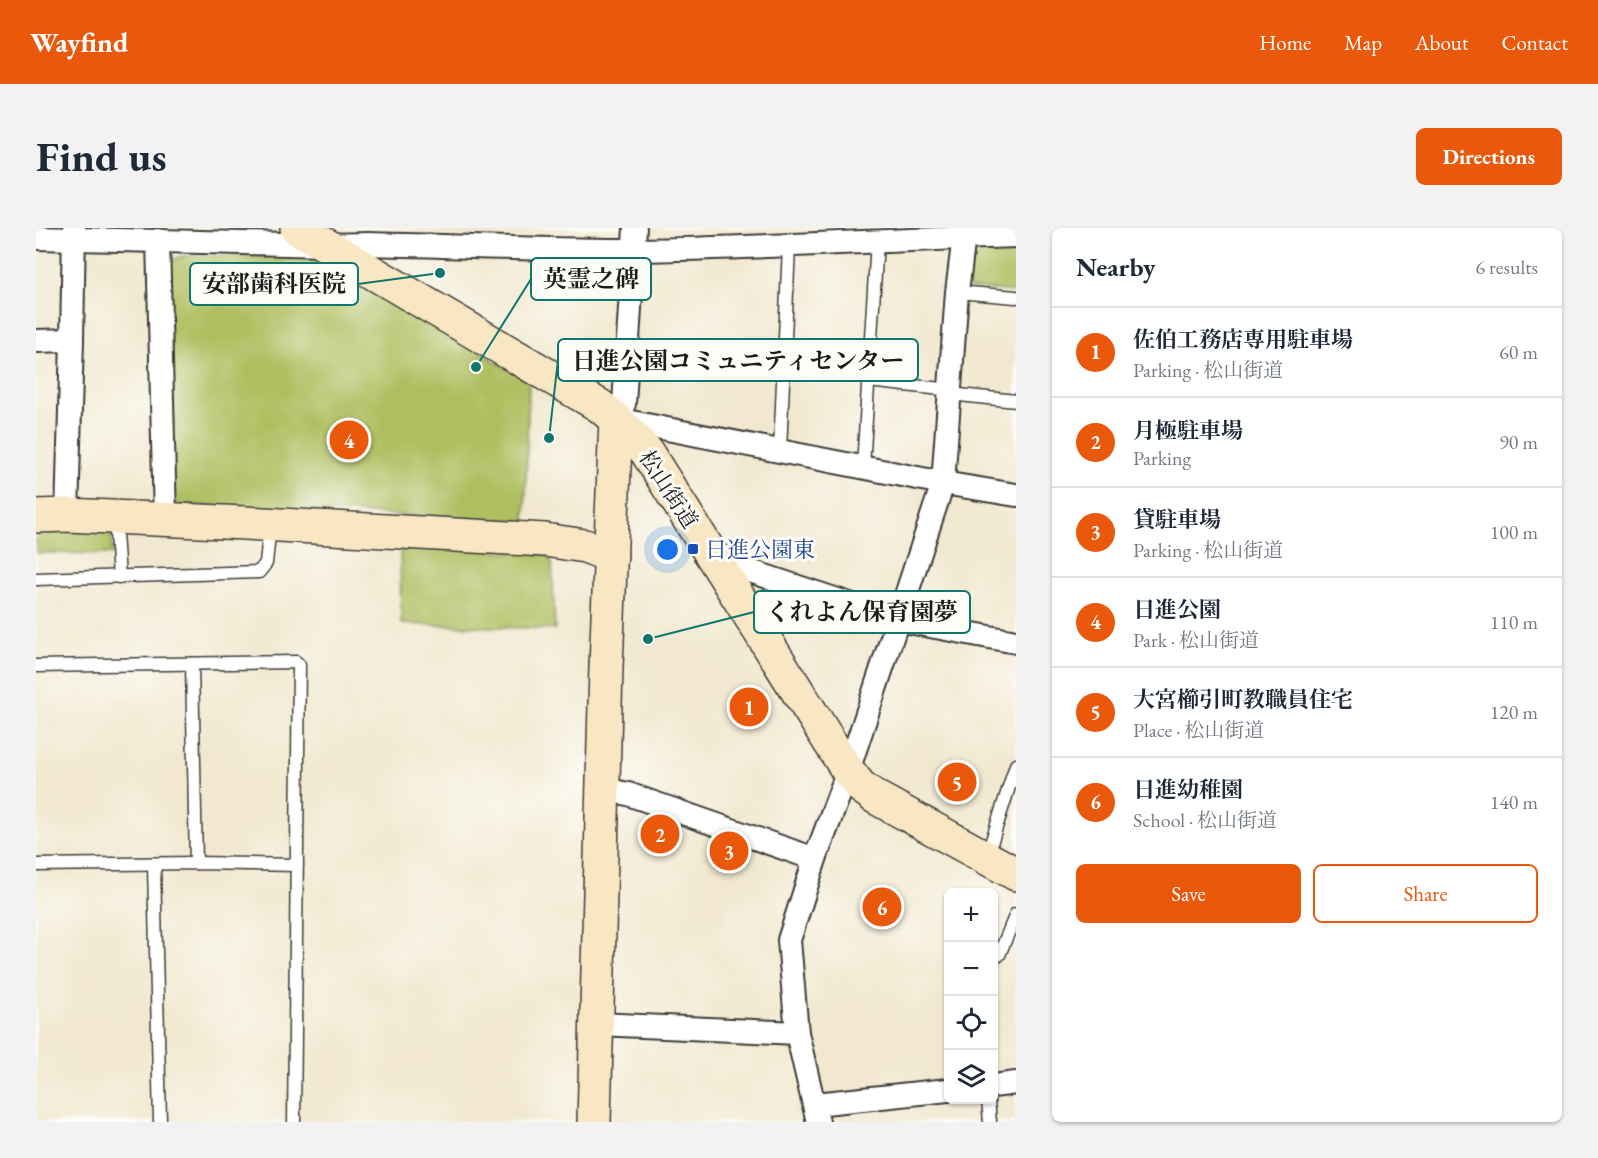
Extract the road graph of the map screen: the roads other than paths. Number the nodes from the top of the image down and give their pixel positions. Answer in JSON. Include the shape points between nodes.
{"nodes":[{"id":1,"x":297,"y":228,"type":"edge"},
{"id":2,"x":74,"y":233,"type":"edge"},
{"id":3,"x":964,"y":233,"type":"edge"},
{"id":4,"x":367,"y":236,"type":"edge"},
{"id":5,"x":1016,"y":236,"type":"edge"},
{"id":6,"x":36,"y":238,"type":"edge"},
{"id":7,"x":635,"y":239,"type":"edge"},
{"id":8,"x":158,"y":240,"type":"junction"},
{"id":9,"x":877,"y":241,"type":"junction"},
{"id":10,"x":325,"y":245,"type":"junction"},
{"id":11,"x":789,"y":246,"type":"junction"},
{"id":12,"x":957,"y":292,"type":"junction"},
{"id":13,"x":1016,"y":297,"type":"edge"},
{"id":14,"x":72,"y":340,"type":"junction"},
{"id":15,"x":36,"y":341,"type":"edge"},
{"id":16,"x":784,"y":353,"type":"junction"},
{"id":17,"x":870,"y":362,"type":"junction"},
{"id":18,"x":868,"y":381,"type":"junction"},
{"id":19,"x":950,"y":392,"type":"junction"},
{"id":20,"x":1016,"y":401,"type":"edge"},
{"id":21,"x":616,"y":419,"type":"junction"},
{"id":22,"x":780,"y":451,"type":"junction"},
{"id":23,"x":863,"y":467,"type":"junction"},
{"id":24,"x":944,"y":483,"type":"junction"},
{"id":25,"x":1016,"y":495,"type":"edge"},
{"id":26,"x":52,"y":516,"type":"edge"},
{"id":27,"x":115,"y":517,"type":"junction"},
{"id":28,"x":165,"y":519,"type":"junction"},
{"id":29,"x":270,"y":524,"type":"junction"},
{"id":30,"x":611,"y":556,"type":"junction"},
{"id":31,"x":720,"y":568,"type":"junction"},
{"id":32,"x":119,"y":577,"type":"junction"},
{"id":33,"x":36,"y":579,"type":"edge"},
{"id":34,"x":898,"y":620,"type":"junction"},
{"id":35,"x":1016,"y":642,"type":"edge"},
{"id":36,"x":192,"y":664,"type":"junction"},
{"id":37,"x":36,"y":666,"type":"edge"},
{"id":38,"x":1016,"y":765,"type":"edge"},
{"id":39,"x":848,"y":771,"type":"junction"},
{"id":40,"x":604,"y":789,"type":"junction"},
{"id":41,"x":987,"y":857,"type":"junction"},
{"id":42,"x":815,"y":859,"type":"junction"},
{"id":43,"x":196,"y":863,"type":"junction"},
{"id":44,"x":154,"y":864,"type":"junction"},
{"id":45,"x":36,"y":865,"type":"edge"},
{"id":46,"x":297,"y":865,"type":"junction"},
{"id":47,"x":1016,"y":874,"type":"edge"},
{"id":48,"x":1016,"y":914,"type":"edge"},
{"id":49,"x":999,"y":955,"type":"dead end"},
{"id":50,"x":597,"y":1024,"type":"junction"},
{"id":51,"x":797,"y":1033,"type":"junction"},
{"id":52,"x":1016,"y":1083,"type":"edge"},
{"id":53,"x":998,"y":1085,"type":"edge"},
{"id":54,"x":944,"y":1091,"type":"edge"},
{"id":55,"x":988,"y":1104,"type":"edge"},
{"id":56,"x":816,"y":1113,"type":"edge"},
{"id":57,"x":160,"y":1122,"type":"edge"},
{"id":58,"x":294,"y":1122,"type":"edge"},
{"id":59,"x":594,"y":1122,"type":"edge"},
{"id":60,"x":990,"y":1122,"type":"edge"}],
"edges":[{"from":1,"to":10,"type":"street","name":"松山街道"},
{"from":2,"to":6,"type":"street"},
{"from":2,"to":8,"type":"street"},
{"from":2,"to":14,"type":"street"},
{"from":3,"to":5,"type":"street"},
{"from":3,"to":9,"type":"street"},
{"from":3,"to":12,"type":"street"},
{"from":4,"to":7,"type":"street"},
{"from":4,"to":10,"type":"street"},
{"from":7,"to":11,"type":"street"},
{"from":7,"to":21,"type":"street","via":[[624,404]]},
{"from":8,"to":10,"type":"street"},
{"from":8,"to":28,"type":"street"},
{"from":9,"to":11,"type":"street"},
{"from":9,"to":17,"type":"lane"},
{"from":10,"to":21,"type":"street","name":"松山街道"},
{"from":11,"to":16,"type":"lane"},
{"from":12,"to":13,"type":"lane"},
{"from":12,"to":19,"type":"street"},
{"from":14,"to":15,"type":"street"},
{"from":14,"to":26,"type":"street"},
{"from":16,"to":17,"type":"lane"},
{"from":16,"to":22,"type":"lane"},
{"from":17,"to":18,"type":"lane"},
{"from":18,"to":19,"type":"lane"},
{"from":18,"to":23,"type":"lane"},
{"from":19,"to":20,"type":"lane"},
{"from":19,"to":24,"type":"street"},
{"from":21,"to":22,"type":"street"},
{"from":21,"to":30,"type":"street"},
{"from":21,"to":31,"type":"street","name":"松山街道","via":[[646,451]]},
{"from":22,"to":23,"type":"street"},
{"from":23,"to":24,"type":"street"},
{"from":24,"to":25,"type":"street"},
{"from":24,"to":34,"type":"street"},
{"from":26,"to":27,"type":"street"},
{"from":27,"to":28,"type":"street"},
{"from":27,"to":32,"type":"lane"},
{"from":28,"to":29,"type":"street"},
{"from":29,"to":30,"type":"street","via":[[545,540],[585,546]]},
{"from":29,"to":32,"type":"lane","via":[[266,562],[259,573]]},
{"from":30,"to":40,"type":"street"},
{"from":31,"to":34,"type":"street","via":[[738,567]]},
{"from":31,"to":39,"type":"street","name":"松山街道"},
{"from":32,"to":33,"type":"lane"},
{"from":34,"to":35,"type":"street"},
{"from":34,"to":39,"type":"street"},
{"from":36,"to":37,"type":"lane"},
{"from":36,"to":43,"type":"lane"},
{"from":36,"to":46,"type":"lane","via":[[299,665]]},
{"from":38,"to":41,"type":"lane"},
{"from":39,"to":41,"type":"street","name":"松山街道","via":[[875,797]]},
{"from":39,"to":42,"type":"street"},
{"from":40,"to":42,"type":"street"},
{"from":40,"to":50,"type":"street"},
{"from":41,"to":47,"type":"street","name":"松山街道"},
{"from":42,"to":51,"type":"street","via":[[789,940]]},
{"from":43,"to":44,"type":"lane"},
{"from":43,"to":46,"type":"lane"},
{"from":44,"to":45,"type":"lane"},
{"from":44,"to":57,"type":"lane"},
{"from":46,"to":58,"type":"lane"},
{"from":48,"to":49,"type":"lane"},
{"from":50,"to":51,"type":"street"},
{"from":50,"to":59,"type":"street"},
{"from":51,"to":56,"type":"street"},
{"from":52,"to":53,"type":"street"},
{"from":54,"to":56,"type":"street"},
{"from":55,"to":60,"type":"lane"}]}
